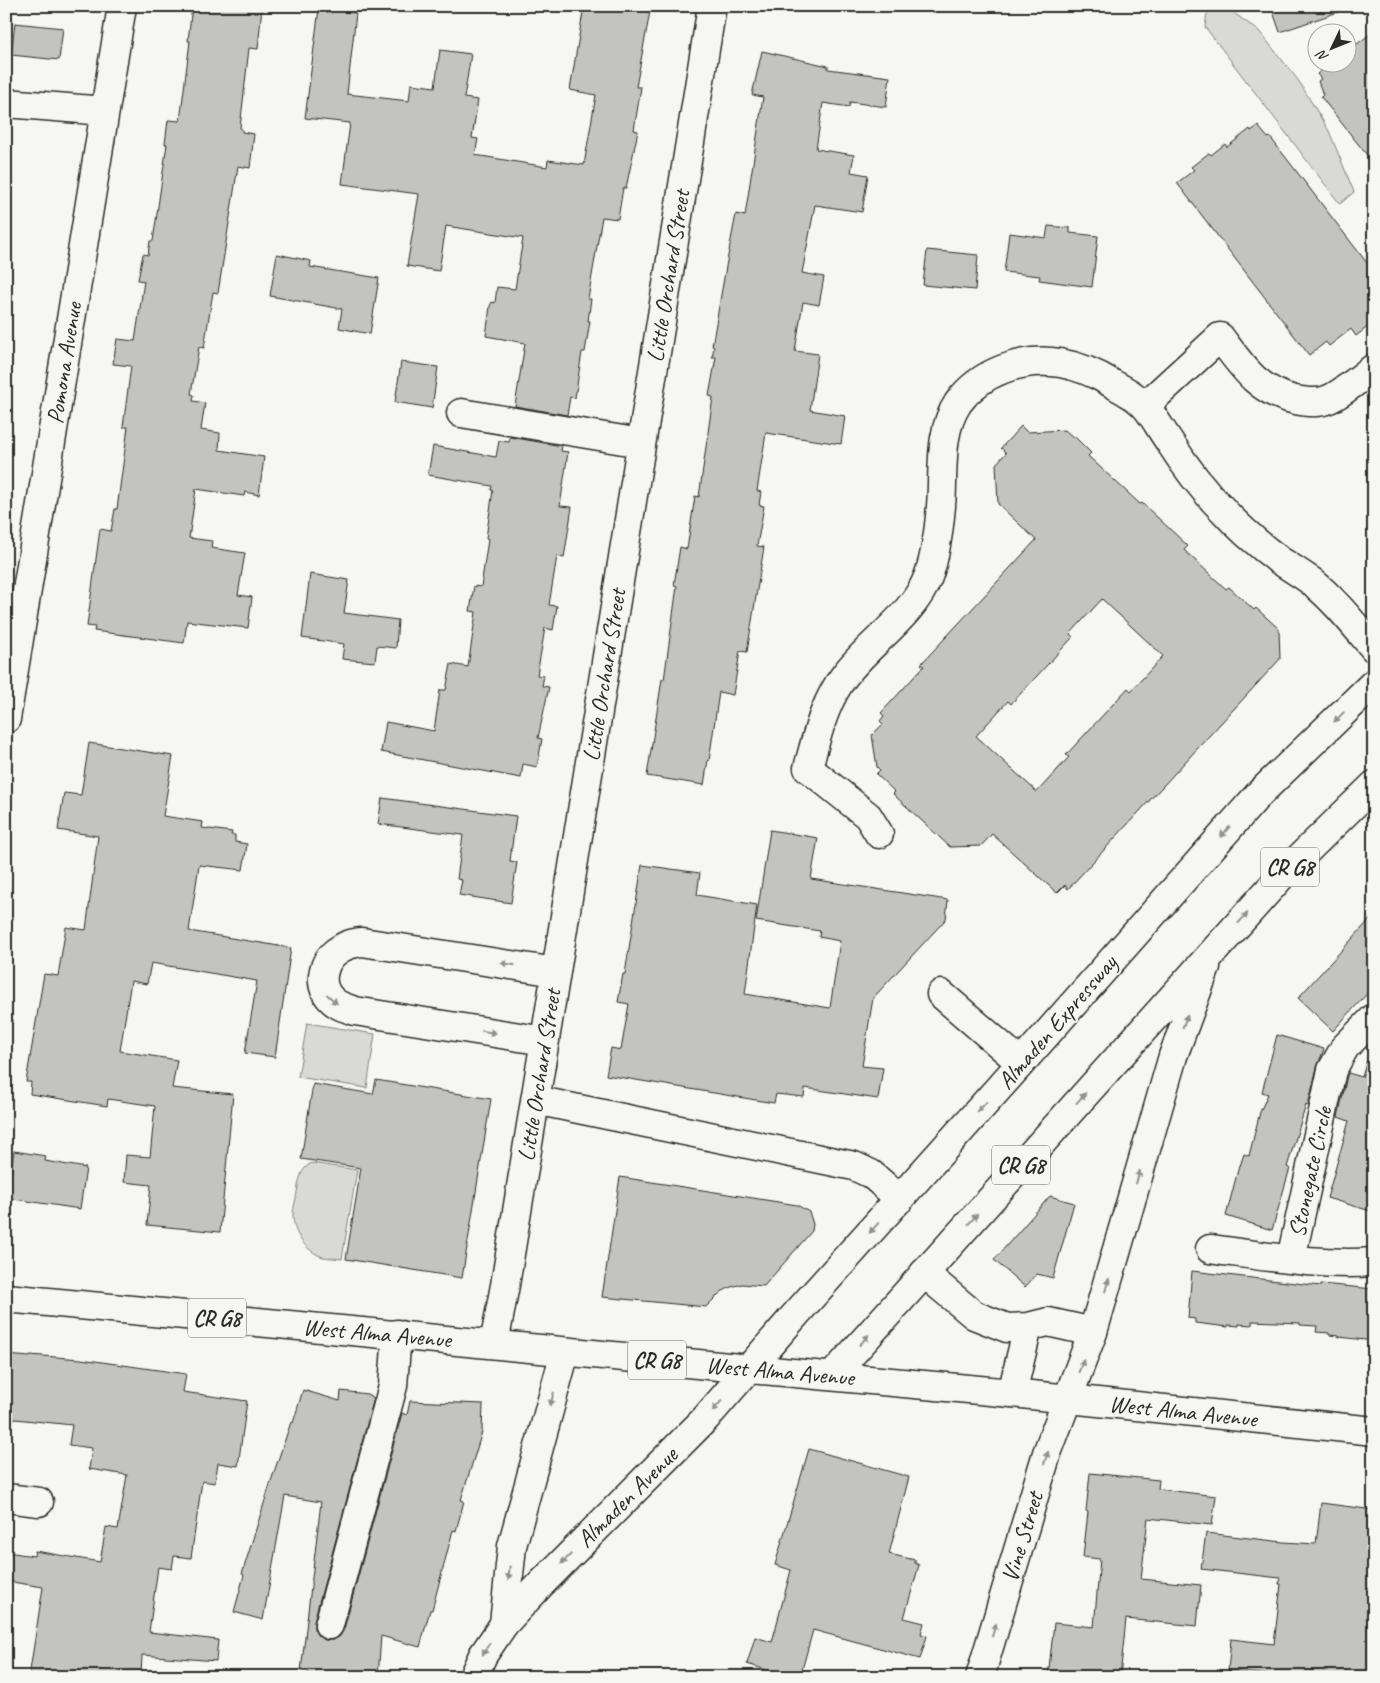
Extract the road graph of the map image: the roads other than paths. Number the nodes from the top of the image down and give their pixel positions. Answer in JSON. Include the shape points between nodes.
{"nodes":[{"id":1,"x":122,"y":6,"type":"edge"},
{"id":2,"x":712,"y":6,"type":"edge"},
{"id":3,"x":6,"y":103,"type":"edge"},
{"id":4,"x":105,"y":111,"type":"junction"},
{"id":5,"x":1374,"y":368,"type":"edge"},
{"id":6,"x":1145,"y":406,"type":"junction"},
{"id":7,"x":461,"y":413,"type":"dead end"},
{"id":8,"x":641,"y":443,"type":"junction"},
{"id":9,"x":1374,"y":648,"type":"edge"},
{"id":10,"x":1374,"y":683,"type":"edge"},
{"id":11,"x":6,"y":719,"type":"edge"},
{"id":12,"x":1374,"y":785,"type":"edge"},
{"id":13,"x":880,"y":834,"type":"dead end"},
{"id":14,"x":1210,"y":954,"type":"junction"},
{"id":15,"x":556,"y":972,"type":"junction"},
{"id":16,"x":941,"y":994,"type":"dead end"},
{"id":17,"x":1374,"y":1018,"type":"edge"},
{"id":18,"x":545,"y":1041,"type":"junction"},
{"id":19,"x":1021,"y":1063,"type":"junction"},
{"id":20,"x":535,"y":1100,"type":"junction"},
{"id":21,"x":900,"y":1199,"type":"junction"},
{"id":22,"x":1210,"y":1249,"type":"dead end"},
{"id":23,"x":1291,"y":1259,"type":"junction"},
{"id":24,"x":1374,"y":1262,"type":"edge"},
{"id":25,"x":924,"y":1273,"type":"junction"},
{"id":26,"x":6,"y":1298,"type":"edge"},
{"id":27,"x":1028,"y":1327,"type":"junction"},
{"id":28,"x":1094,"y":1332,"type":"junction"},
{"id":29,"x":397,"y":1334,"type":"junction"},
{"id":30,"x":494,"y":1344,"type":"junction"},
{"id":31,"x":565,"y":1352,"type":"junction"},
{"id":32,"x":750,"y":1369,"type":"junction"},
{"id":33,"x":832,"y":1376,"type":"junction"},
{"id":34,"x":1012,"y":1393,"type":"junction"},
{"id":35,"x":1069,"y":1399,"type":"junction"},
{"id":36,"x":1374,"y":1431,"type":"edge"},
{"id":37,"x":6,"y":1498,"type":"edge"},
{"id":38,"x":39,"y":1502,"type":"dead end"},
{"id":39,"x":504,"y":1624,"type":"junction"},
{"id":40,"x":329,"y":1625,"type":"dead end"},
{"id":41,"x":473,"y":1677,"type":"edge"},
{"id":42,"x":980,"y":1677,"type":"edge"}],
"edges":[{"from":1,"to":4,"type":"main road","name":"Pomona Avenue"},
{"from":2,"to":8,"type":"main road","name":"Little Orchard Street"},
{"from":3,"to":4,"type":"main road"},
{"from":4,"to":11,"type":"main road","name":"Pomona Avenue"},
{"from":5,"to":6,"type":"main road","via":[[1329,400],[1309,403],[1283,397],[1262,386],[1246,372],[1220,337]]},
{"from":6,"to":9,"type":"main road","via":[[1194,479],[1222,510],[1278,559],[1312,582]]},
{"from":6,"to":13,"type":"main road","via":[[1103,378],[1079,368],[1041,362],[1008,366],[989,375],[972,387],[957,404],[948,426],[941,469],[936,545],[928,577],[914,604],[844,676],[823,714],[808,768],[868,816]]},
{"from":7,"to":8,"type":"main road"},
{"from":8,"to":15,"type":"main road","name":"Little Orchard Street"},
{"from":10,"to":19,"type":"main road","name":"Almaden Expressway","number":"CR G8","one_way":true,"via":[[1259,794]]},
{"from":14,"to":12,"type":"main road","number":"CR G8","one_way":true,"via":[[1286,872]]},
{"from":25,"to":14,"type":"main road","number":"CR G8","one_way":true},
{"from":28,"to":14,"type":"main road","name":"Vine Street","one_way":true,"via":[[1172,1056]]},
{"from":15,"to":18,"type":"main road","name":"Little Orchard Street"},
{"from":15,"to":18,"type":"main road","one_way":true,"via":[[362,942],[353,943],[331,956],[322,981],[324,992],[332,1001],[355,1011]]},
{"from":16,"to":19,"type":"main road"},
{"from":17,"to":23,"type":"main road","name":"Stonegate Circle","via":[[1345,1047],[1332,1070]]},
{"from":18,"to":20,"type":"main road","name":"Little Orchard Street"},
{"from":19,"to":21,"type":"main road","name":"Almaden Expressway","number":"CR G8","one_way":true},
{"from":20,"to":21,"type":"main road","via":[[854,1166],[871,1174]]},
{"from":20,"to":30,"type":"main road","name":"Little Orchard Street"},
{"from":21,"to":32,"type":"main road","name":"Almaden Expressway","number":"CR G8","one_way":true},
{"from":22,"to":23,"type":"main road"},
{"from":23,"to":24,"type":"main road","name":"Stonegate Circle","via":[[1342,1264]]},
{"from":25,"to":27,"type":"main road","via":[[974,1315],[1007,1328]]},
{"from":33,"to":25,"type":"main road","number":"CR G8","one_way":true},
{"from":26,"to":29,"type":"main road","name":"West Alma Avenue","number":"CR G8"},
{"from":27,"to":28,"type":"main road","via":[[1048,1322]]},
{"from":27,"to":34,"type":"main road"},
{"from":35,"to":28,"type":"main road","name":"Vine Street","one_way":true},
{"from":29,"to":30,"type":"main road","name":"West Alma Avenue","number":"CR G8"},
{"from":29,"to":40,"type":"main road","via":[[392,1386]]},
{"from":30,"to":31,"type":"main road","name":"West Alma Avenue","number":"CR G8"},
{"from":31,"to":32,"type":"main road","name":"West Alma Avenue","number":"CR G8"},
{"from":31,"to":39,"type":"main road","name":"Almaden Avenue","one_way":true,"via":[[512,1546]]},
{"from":32,"to":33,"type":"main road","name":"West Alma Avenue","number":"CR G8"},
{"from":32,"to":39,"type":"main road","name":"Almaden Avenue","one_way":true,"via":[[706,1419]]},
{"from":33,"to":34,"type":"main road","name":"West Alma Avenue"},
{"from":34,"to":35,"type":"main road","name":"West Alma Avenue"},
{"from":35,"to":36,"type":"main road","name":"West Alma Avenue"},
{"from":42,"to":35,"type":"main road","name":"Vine Street","one_way":true,"via":[[1044,1462]]},
{"from":37,"to":38,"type":"main road"},
{"from":39,"to":41,"type":"main road","name":"Almaden Avenue","one_way":true}]}
